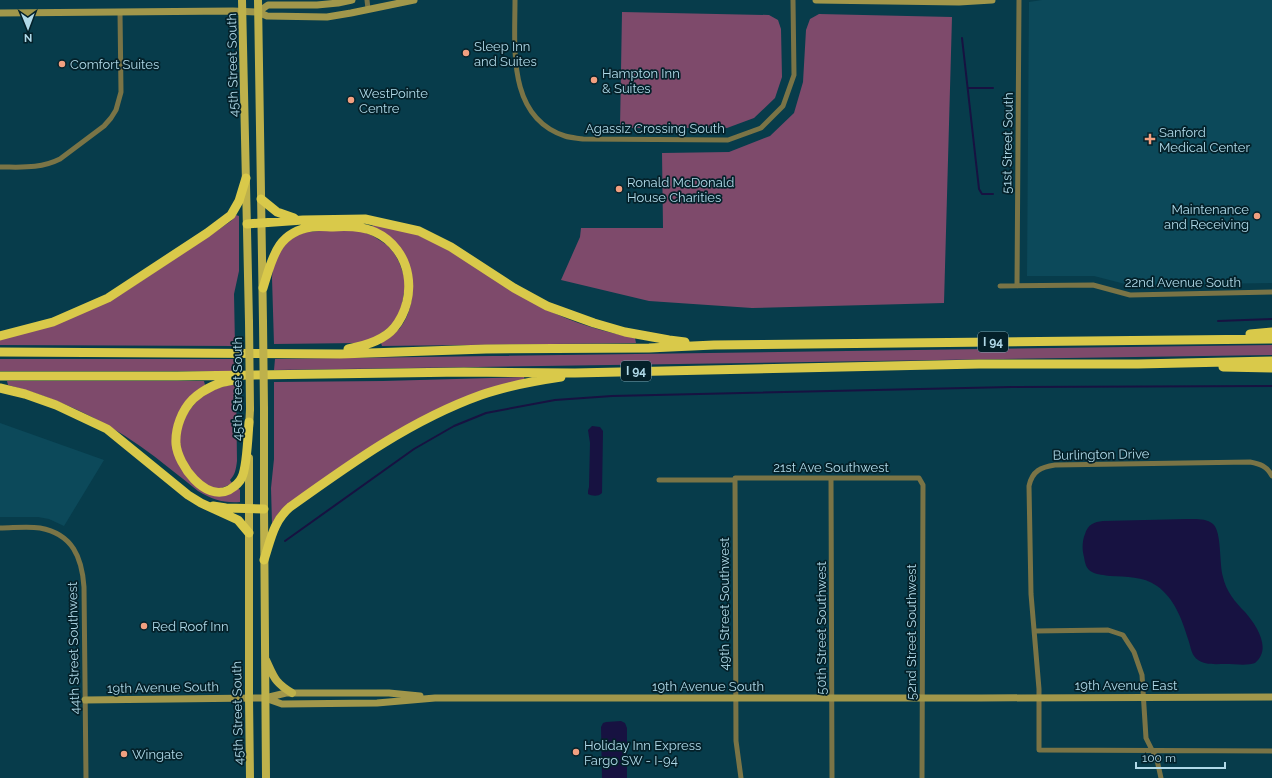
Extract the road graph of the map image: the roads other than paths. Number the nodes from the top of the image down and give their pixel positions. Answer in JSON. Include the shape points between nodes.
{"nodes":[{"id":1,"x":242,"y":0,"type":"edge"},
{"id":2,"x":258,"y":0,"type":"edge"},
{"id":3,"x":352,"y":0,"type":"edge"},
{"id":4,"x":367,"y":0,"type":"edge"},
{"id":5,"x":414,"y":0,"type":"edge"},
{"id":6,"x":515,"y":0,"type":"edge"},
{"id":7,"x":793,"y":0,"type":"edge"},
{"id":8,"x":816,"y":0,"type":"edge"},
{"id":9,"x":992,"y":0,"type":"edge"},
{"id":10,"x":1019,"y":0,"type":"edge"},
{"id":11,"x":368,"y":9,"type":"junction"},
{"id":12,"x":120,"y":12,"type":"junction"},
{"id":13,"x":243,"y":12,"type":"junction"},
{"id":14,"x":258,"y":12,"type":"junction"},
{"id":15,"x":0,"y":13,"type":"edge"},
{"id":16,"x":0,"y":167,"type":"edge"},
{"id":17,"x":246,"y":178,"type":"junction"},
{"id":18,"x":261,"y":198,"type":"junction"},
{"id":19,"x":303,"y":220,"type":"junction"},
{"id":20,"x":262,"y":223,"type":"junction"},
{"id":21,"x":247,"y":224,"type":"junction"},
{"id":22,"x":1000,"y":286,"type":"dead end"},
{"id":23,"x":1017,"y":286,"type":"junction"},
{"id":24,"x":263,"y":288,"type":"junction"},
{"id":25,"x":1272,"y":292,"type":"edge"},
{"id":26,"x":1272,"y":332,"type":"edge"},
{"id":27,"x":0,"y":336,"type":"edge"},
{"id":28,"x":1272,"y":339,"type":"edge"},
{"id":29,"x":1200,"y":340,"type":"junction"},
{"id":30,"x":714,"y":345,"type":"junction"},
{"id":31,"x":0,"y":352,"type":"edge"},
{"id":32,"x":321,"y":354,"type":"junction"},
{"id":33,"x":1272,"y":360,"type":"edge"},
{"id":34,"x":1138,"y":364,"type":"junction"},
{"id":35,"x":1272,"y":368,"type":"edge"},
{"id":36,"x":584,"y":372,"type":"junction"},
{"id":37,"x":286,"y":374,"type":"junction"},
{"id":38,"x":0,"y":376,"type":"edge"},
{"id":39,"x":0,"y":388,"type":"edge"},
{"id":40,"x":250,"y":422,"type":"junction"},
{"id":41,"x":1272,"y":476,"type":"edge"},
{"id":42,"x":831,"y":478,"type":"junction"},
{"id":43,"x":735,"y":479,"type":"junction"},
{"id":44,"x":659,"y":480,"type":"dead end"},
{"id":45,"x":922,"y":485,"type":"joint"},
{"id":46,"x":206,"y":505,"type":"junction"},
{"id":47,"x":249,"y":508,"type":"junction"},
{"id":48,"x":264,"y":509,"type":"junction"},
{"id":49,"x":0,"y":528,"type":"edge"},
{"id":50,"x":249,"y":533,"type":"junction"},
{"id":51,"x":264,"y":560,"type":"junction"},
{"id":52,"x":1035,"y":631,"type":"junction"},
{"id":53,"x":264,"y":656,"type":"junction"},
{"id":54,"x":292,"y":693,"type":"junction"},
{"id":55,"x":1143,"y":697,"type":"junction"},
{"id":56,"x":1272,"y":697,"type":"edge"},
{"id":57,"x":249,"y":698,"type":"junction"},
{"id":58,"x":265,"y":698,"type":"junction"},
{"id":59,"x":435,"y":698,"type":"junction"},
{"id":60,"x":735,"y":698,"type":"junction"},
{"id":61,"x":832,"y":698,"type":"junction"},
{"id":62,"x":922,"y":698,"type":"junction"},
{"id":63,"x":981,"y":698,"type":"joint"},
{"id":64,"x":1039,"y":698,"type":"junction"},
{"id":65,"x":85,"y":700,"type":"junction"},
{"id":66,"x":1152,"y":750,"type":"junction"},
{"id":67,"x":1272,"y":751,"type":"edge"},
{"id":68,"x":86,"y":778,"type":"edge"},
{"id":69,"x":250,"y":778,"type":"edge"},
{"id":70,"x":266,"y":778,"type":"edge"},
{"id":71,"x":741,"y":778,"type":"edge"},
{"id":72,"x":832,"y":778,"type":"edge"},
{"id":73,"x":922,"y":778,"type":"edge"},
{"id":74,"x":1161,"y":778,"type":"edge"}],
"edges":[{"from":1,"to":13,"type":"main road","name":"45th Street South"},
{"from":2,"to":14,"type":"main road","name":"45th Street South"},
{"from":3,"to":14,"type":"street","via":[[316,5],[268,5]]},
{"from":4,"to":11,"type":"street"},
{"from":5,"to":11,"type":"street"},
{"from":6,"to":7,"type":"street","name":"Agassiz Crossing South","via":[[519,85],[532,112],[552,130],[583,139],[728,140],[761,128],[783,106],[794,75]]},
{"from":8,"to":9,"type":"street"},
{"from":10,"to":23,"type":"street","name":"51st Street South"},
{"from":11,"to":14,"type":"street","via":[[327,17],[267,16]]},
{"from":12,"to":13,"type":"street"},
{"from":12,"to":15,"type":"street"},
{"from":12,"to":16,"type":"street","via":[[121,92],[111,118],[104,126],[53,163],[38,167]]},
{"from":13,"to":14,"type":"street"},
{"from":13,"to":17,"type":"main road","name":"45th Street South"},
{"from":14,"to":18,"type":"main road","name":"45th Street South"},
{"from":17,"to":21,"type":"main road","name":"45th Street South"},
{"from":17,"to":27,"type":"highway","via":[[239,201],[231,215],[208,233],[108,298],[53,322]]},
{"from":18,"to":19,"type":"highway","via":[[277,212]]},
{"from":18,"to":20,"type":"main road","name":"45th Street South"},
{"from":19,"to":20,"type":"highway"},
{"from":19,"to":30,"type":"highway","via":[[365,219],[419,231],[451,247],[547,306],[625,332]]},
{"from":20,"to":21,"type":"highway"},
{"from":20,"to":24,"type":"main road","name":"45th Street South"},
{"from":21,"to":40,"type":"main road","name":"45th Street South","bridge":true},
{"from":22,"to":23,"type":"street","name":"22nd Avenue South"},
{"from":23,"to":25,"type":"street","name":"22nd Avenue South","via":[[1093,285],[1130,295]]},
{"from":24,"to":32,"type":"highway","via":[[278,246],[286,238],[303,229],[360,227],[376,232],[398,251],[409,277],[409,290],[406,306],[394,328],[372,343]]},
{"from":24,"to":48,"type":"main road","name":"45th Street South","bridge":true},
{"from":26,"to":29,"type":"highway"},
{"from":28,"to":29,"type":"highway","number":"I 94"},
{"from":29,"to":30,"type":"highway","number":"I 94"},
{"from":30,"to":32,"type":"highway","number":"I 94","via":[[650,348],[486,348]]},
{"from":31,"to":32,"type":"highway","number":"I 94"},
{"from":33,"to":34,"type":"highway","number":"I 94"},
{"from":34,"to":35,"type":"highway"},
{"from":34,"to":36,"type":"highway","number":"I 94","via":[[963,364]]},
{"from":36,"to":37,"type":"highway","number":"I 94"},
{"from":36,"to":51,"type":"highway","via":[[482,395],[436,413],[389,439],[282,514],[276,523]]},
{"from":37,"to":38,"type":"highway","number":"I 94"},
{"from":37,"to":40,"type":"highway","via":[[223,381],[200,393],[190,402],[180,421],[176,444],[185,468],[196,481],[213,491],[220,492],[237,484],[243,473]]},
{"from":39,"to":46,"type":"highway","via":[[49,402],[107,429],[188,495]]},
{"from":40,"to":47,"type":"main road","name":"45th Street South"},
{"from":41,"to":52,"type":"street","name":"Burlington Drive","via":[[1261,464],[1250,462],[1044,466],[1035,472],[1029,486]]},
{"from":42,"to":43,"type":"street","name":"21st Ave Southwest"},
{"from":42,"to":45,"type":"street","name":"21st Ave Southwest","via":[[920,478]]},
{"from":42,"to":61,"type":"street","name":"50th Street Southwest"},
{"from":43,"to":44,"type":"street","name":"21st Ave Southwest"},
{"from":43,"to":60,"type":"street","name":"49th Street Southwest"},
{"from":45,"to":62,"type":"street","name":"52nd Street Southwest"},
{"from":46,"to":47,"type":"highway"},
{"from":46,"to":50,"type":"highway","via":[[238,520]]},
{"from":47,"to":48,"type":"highway"},
{"from":47,"to":50,"type":"main road","name":"45th Street South"},
{"from":48,"to":51,"type":"main road","name":"45th Street South"},
{"from":49,"to":65,"type":"street","name":"44th Street Southwest","via":[[39,528],[51,531],[73,548],[80,561],[84,587]]},
{"from":50,"to":57,"type":"main road","name":"45th Street South"},
{"from":51,"to":53,"type":"main road","name":"45th Street South"},
{"from":52,"to":55,"type":"street","via":[[1108,630],[1123,634],[1134,652],[1142,675]]},
{"from":52,"to":64,"type":"street","name":"Burlington Drive"},
{"from":53,"to":54,"type":"main road","via":[[275,680]]},
{"from":53,"to":58,"type":"main road","name":"45th Street South"},
{"from":54,"to":58,"type":"street","name":"19th Avenue South"},
{"from":54,"to":59,"type":"street","name":"19th Avenue South","via":[[389,693]]},
{"from":55,"to":56,"type":"street","name":"19th Avenue East"},
{"from":55,"to":64,"type":"street","name":"19th Avenue East"},
{"from":55,"to":66,"type":"street","via":[[1146,738]]},
{"from":57,"to":58,"type":"street","name":"19th Avenue South"},
{"from":57,"to":65,"type":"street","name":"19th Avenue South"},
{"from":57,"to":69,"type":"main road","name":"45th Street South"},
{"from":58,"to":59,"type":"street","name":"19th Avenue South","via":[[282,704],[377,703]]},
{"from":58,"to":70,"type":"main road","name":"45th Street South"},
{"from":59,"to":60,"type":"street","name":"19th Avenue South"},
{"from":60,"to":61,"type":"street","name":"19th Avenue South"},
{"from":60,"to":71,"type":"street","name":"49th Street Southwest","via":[[736,741]]},
{"from":61,"to":62,"type":"street","name":"19th Avenue South"},
{"from":61,"to":72,"type":"street","name":"50th Street Southwest"},
{"from":62,"to":63,"type":"street","name":"19th Avenue South"},
{"from":62,"to":73,"type":"street","name":"52nd Street Southwest"},
{"from":63,"to":64,"type":"street","name":"19th Avenue East"},
{"from":64,"to":66,"type":"street","name":"Burlington Drive","via":[[1039,750]]},
{"from":65,"to":68,"type":"street","name":"44th Street Southwest"},
{"from":66,"to":67,"type":"street"},
{"from":66,"to":74,"type":"street"}]}
